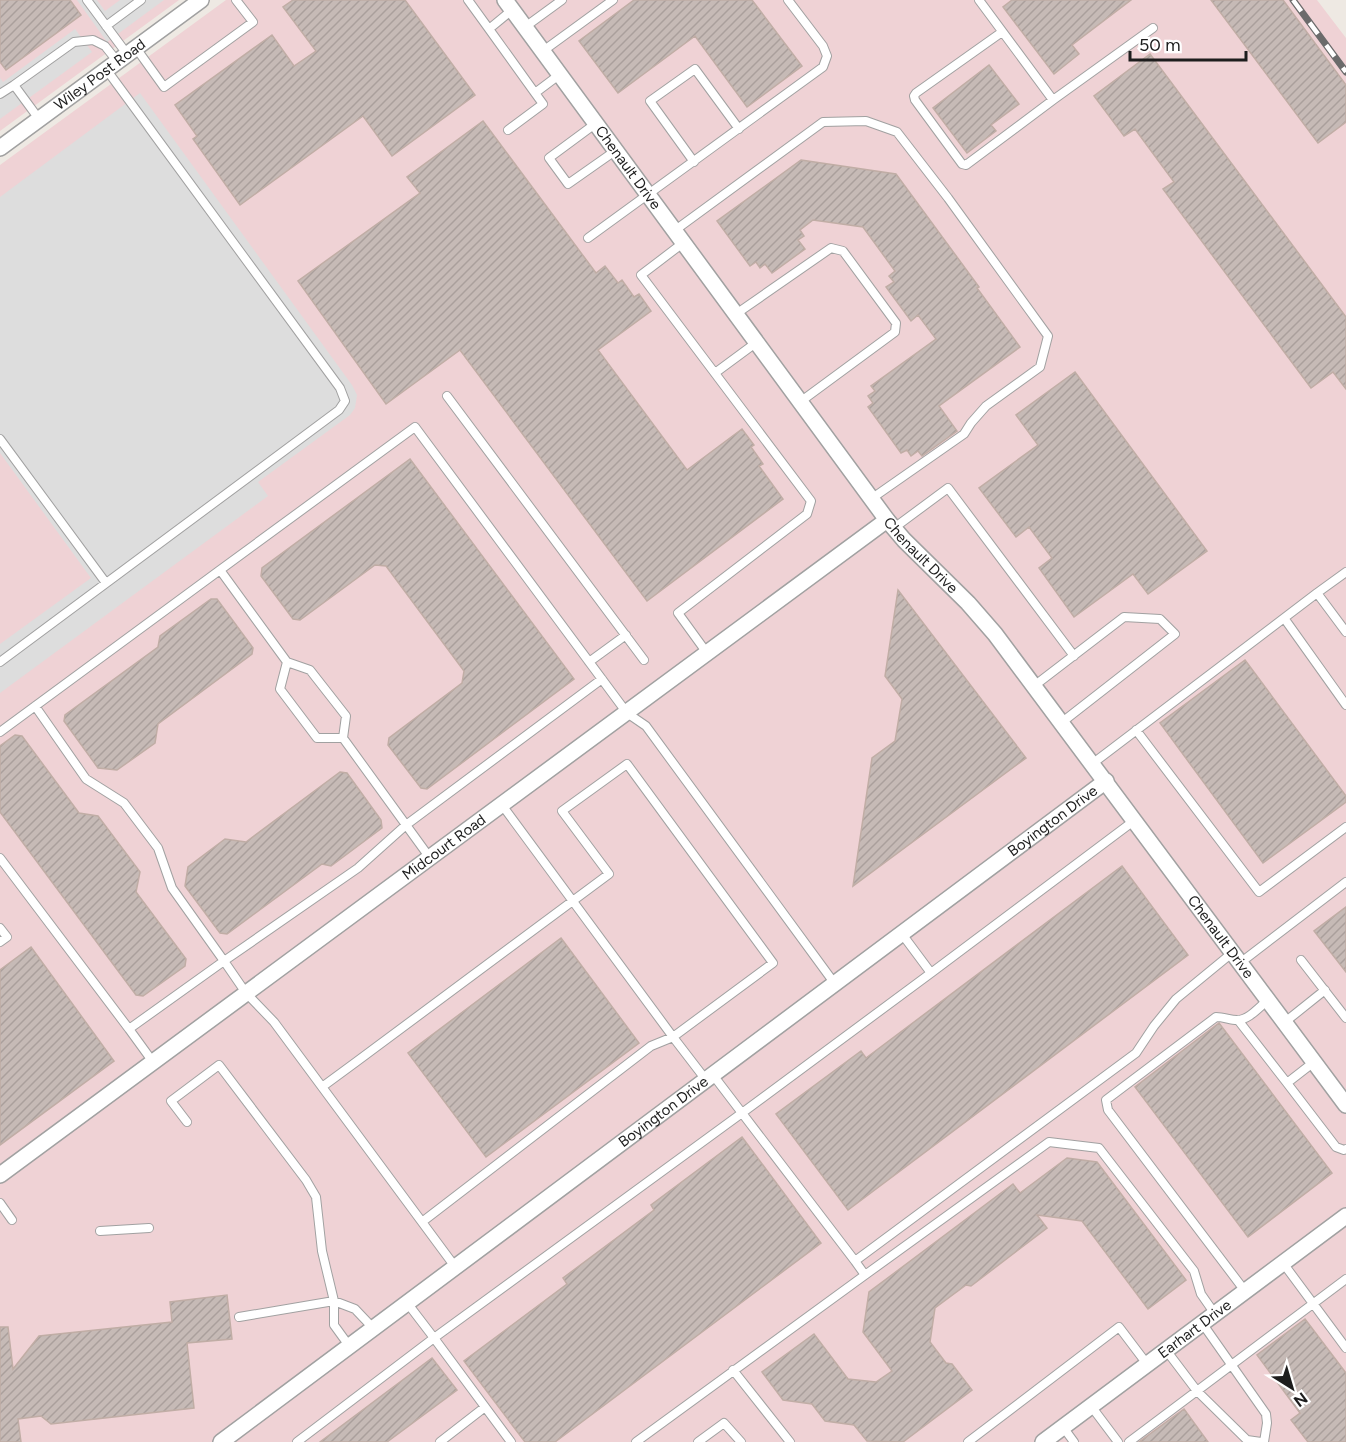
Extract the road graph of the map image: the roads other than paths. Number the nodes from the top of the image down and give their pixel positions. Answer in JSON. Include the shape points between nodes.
{"nodes":[{"id":1,"x":87,"y":0,"type":"edge"},
{"id":2,"x":141,"y":0,"type":"edge"},
{"id":3,"x":201,"y":0,"type":"edge"},
{"id":4,"x":236,"y":0,"type":"edge"},
{"id":5,"x":468,"y":0,"type":"edge"},
{"id":6,"x":562,"y":0,"type":"edge"},
{"id":7,"x":613,"y":0,"type":"edge"},
{"id":8,"x":788,"y":0,"type":"edge"},
{"id":9,"x":979,"y":0,"type":"edge"},
{"id":10,"x":509,"y":5,"type":"edge"},
{"id":11,"x":106,"y":26,"type":"junction"},
{"id":12,"x":525,"y":27,"type":"junction"},
{"id":13,"x":1153,"y":28,"type":"dead end"},
{"id":14,"x":489,"y":29,"type":"junction"},
{"id":15,"x":1002,"y":32,"type":"junction"},
{"id":16,"x":543,"y":51,"type":"junction"},
{"id":17,"x":122,"y":58,"type":"junction"},
{"id":18,"x":559,"y":75,"type":"junction"},
{"id":19,"x":14,"y":85,"type":"junction"},
{"id":20,"x":535,"y":93,"type":"junction"},
{"id":21,"x":0,"y":94,"type":"edge"},
{"id":22,"x":1053,"y":100,"type":"junction"},
{"id":23,"x":39,"y":119,"type":"junction"},
{"id":24,"x":595,"y":124,"type":"junction"},
{"id":25,"x":739,"y":129,"type":"junction"},
{"id":26,"x":508,"y":130,"type":"dead end"},
{"id":27,"x":0,"y":148,"type":"edge"},
{"id":28,"x":615,"y":151,"type":"junction"},
{"id":29,"x":694,"y":162,"type":"junction"},
{"id":30,"x":648,"y":195,"type":"junction"},
{"id":31,"x":679,"y":237,"type":"junction"},
{"id":32,"x":588,"y":238,"type":"dead end"},
{"id":33,"x":736,"y":314,"type":"junction"},
{"id":34,"x":757,"y":342,"type":"junction"},
{"id":35,"x":715,"y":373,"type":"junction"},
{"id":36,"x":447,"y":396,"type":"dead end"},
{"id":37,"x":800,"y":402,"type":"junction"},
{"id":38,"x":0,"y":439,"type":"edge"},
{"id":39,"x":872,"y":499,"type":"junction"},
{"id":40,"x":890,"y":524,"type":"junction"},
{"id":41,"x":220,"y":570,"type":"junction"},
{"id":42,"x":1346,"y":572,"type":"edge"},
{"id":43,"x":106,"y":583,"type":"junction"},
{"id":44,"x":1317,"y":593,"type":"junction"},
{"id":45,"x":1284,"y":618,"type":"junction"},
{"id":46,"x":1346,"y":632,"type":"edge"},
{"id":47,"x":626,"y":635,"type":"junction"},
{"id":48,"x":707,"y":653,"type":"junction"},
{"id":49,"x":1074,"y":656,"type":"junction"},
{"id":50,"x":644,"y":660,"type":"dead end"},
{"id":51,"x":0,"y":662,"type":"edge"},
{"id":52,"x":287,"y":662,"type":"junction"},
{"id":53,"x":590,"y":662,"type":"junction"},
{"id":54,"x":602,"y":680,"type":"junction"},
{"id":55,"x":1034,"y":686,"type":"junction"},
{"id":56,"x":1346,"y":705,"type":"edge"},
{"id":57,"x":35,"y":706,"type":"junction"},
{"id":58,"x":627,"y":713,"type":"junction"},
{"id":59,"x":1061,"y":723,"type":"junction"},
{"id":60,"x":1136,"y":730,"type":"junction"},
{"id":61,"x":0,"y":732,"type":"edge"},
{"id":62,"x":343,"y":738,"type":"junction"},
{"id":63,"x":1092,"y":764,"type":"junction"},
{"id":64,"x":1106,"y":781,"type":"junction"},
{"id":65,"x":502,"y":805,"type":"junction"},
{"id":66,"x":1135,"y":820,"type":"junction"},
{"id":67,"x":406,"y":825,"type":"junction"},
{"id":68,"x":1346,"y":827,"type":"edge"},
{"id":69,"x":0,"y":858,"type":"edge"},
{"id":70,"x":430,"y":858,"type":"junction"},
{"id":71,"x":1346,"y":882,"type":"edge"},
{"id":72,"x":572,"y":901,"type":"junction"},
{"id":73,"x":0,"y":928,"type":"edge"},
{"id":74,"x":902,"y":934,"type":"junction"},
{"id":75,"x":0,"y":942,"type":"edge"},
{"id":76,"x":1236,"y":958,"type":"junction"},
{"id":77,"x":1301,"y":960,"type":"dead end"},
{"id":78,"x":224,"y":961,"type":"junction"},
{"id":79,"x":930,"y":973,"type":"junction"},
{"id":80,"x":835,"y":984,"type":"junction"},
{"id":81,"x":1325,"y":990,"type":"junction"},
{"id":82,"x":246,"y":993,"type":"junction"},
{"id":83,"x":1268,"y":1000,"type":"junction"},
{"id":84,"x":1346,"y":1018,"type":"edge"},
{"id":85,"x":1238,"y":1020,"type":"junction"},
{"id":86,"x":1285,"y":1022,"type":"junction"},
{"id":87,"x":129,"y":1029,"type":"junction"},
{"id":88,"x":673,"y":1037,"type":"junction"},
{"id":89,"x":153,"y":1062,"type":"junction"},
{"id":90,"x":1314,"y":1062,"type":"junction"},
{"id":91,"x":710,"y":1078,"type":"junction"},
{"id":92,"x":1287,"y":1083,"type":"junction"},
{"id":93,"x":322,"y":1087,"type":"junction"},
{"id":94,"x":1345,"y":1101,"type":"edge"},
{"id":95,"x":742,"y":1113,"type":"junction"},
{"id":96,"x":187,"y":1122,"type":"dead end"},
{"id":97,"x":1346,"y":1149,"type":"edge"},
{"id":98,"x":0,"y":1175,"type":"edge"},
{"id":99,"x":0,"y":1203,"type":"edge"},
{"id":100,"x":1346,"y":1216,"type":"edge"},
{"id":101,"x":12,"y":1220,"type":"dead end"},
{"id":102,"x":422,"y":1222,"type":"junction"},
{"id":103,"x":149,"y":1228,"type":"dead end"},
{"id":104,"x":100,"y":1231,"type":"dead end"},
{"id":105,"x":855,"y":1261,"type":"junction"},
{"id":106,"x":1283,"y":1263,"type":"junction"},
{"id":107,"x":456,"y":1268,"type":"junction"},
{"id":108,"x":865,"y":1275,"type":"junction"},
{"id":109,"x":1346,"y":1279,"type":"edge"},
{"id":110,"x":1245,"y":1291,"type":"junction"},
{"id":111,"x":334,"y":1301,"type":"junction"},
{"id":112,"x":408,"y":1304,"type":"junction"},
{"id":113,"x":1313,"y":1304,"type":"junction"},
{"id":114,"x":1215,"y":1314,"type":"junction"},
{"id":115,"x":239,"y":1317,"type":"dead end"},
{"id":116,"x":1202,"y":1323,"type":"junction"},
{"id":117,"x":374,"y":1329,"type":"junction"},
{"id":118,"x":434,"y":1338,"type":"junction"},
{"id":119,"x":350,"y":1347,"type":"junction"},
{"id":120,"x":1346,"y":1348,"type":"edge"},
{"id":121,"x":1166,"y":1350,"type":"junction"},
{"id":122,"x":1147,"y":1364,"type":"junction"},
{"id":123,"x":1233,"y":1364,"type":"junction"},
{"id":124,"x":733,"y":1370,"type":"junction"},
{"id":125,"x":1197,"y":1391,"type":"junction"},
{"id":126,"x":1091,"y":1406,"type":"junction"},
{"id":127,"x":485,"y":1407,"type":"junction"},
{"id":128,"x":1063,"y":1427,"type":"junction"},
{"id":129,"x":221,"y":1442,"type":"edge"},
{"id":130,"x":297,"y":1442,"type":"edge"},
{"id":131,"x":440,"y":1442,"type":"edge"},
{"id":132,"x":511,"y":1442,"type":"edge"},
{"id":133,"x":636,"y":1442,"type":"edge"},
{"id":134,"x":699,"y":1442,"type":"edge"},
{"id":135,"x":741,"y":1442,"type":"edge"},
{"id":136,"x":790,"y":1442,"type":"edge"},
{"id":137,"x":968,"y":1442,"type":"edge"},
{"id":138,"x":1043,"y":1442,"type":"edge"},
{"id":139,"x":1074,"y":1442,"type":"edge"},
{"id":140,"x":1118,"y":1442,"type":"edge"},
{"id":141,"x":1129,"y":1442,"type":"edge"},
{"id":142,"x":1262,"y":1442,"type":"edge"}],
"edges":[{"from":1,"to":11,"type":"lane"},
{"from":2,"to":11,"type":"lane"},
{"from":3,"to":17,"type":"street","name":"Wiley Post Road"},
{"from":4,"to":17,"type":"lane","via":[[253,22],[164,87]]},
{"from":5,"to":14,"type":"lane"},
{"from":6,"to":12,"type":"lane"},
{"from":7,"to":16,"type":"lane"},
{"from":8,"to":25,"type":"lane","via":[[823,46],[827,56],[823,67]]},
{"from":9,"to":15,"type":"lane"},
{"from":10,"to":12,"type":"street","name":"Chenault Drive"},
{"from":10,"to":14,"type":"lane"},
{"from":11,"to":17,"type":"lane"},
{"from":12,"to":16,"type":"street","name":"Chenault Drive"},
{"from":13,"to":22,"type":"lane"},
{"from":14,"to":20,"type":"lane"},
{"from":15,"to":22,"type":"lane"},
{"from":15,"to":22,"type":"lane","via":[[914,96],[962,164],[966,165]]},
{"from":16,"to":18,"type":"street","name":"Chenault Drive"},
{"from":17,"to":19,"type":"lane","via":[[93,40],[74,42]]},
{"from":17,"to":23,"type":"street","name":"Wiley Post Road"},
{"from":17,"to":43,"type":"lane","via":[[345,401],[339,410]]},
{"from":18,"to":20,"type":"lane"},
{"from":18,"to":24,"type":"street","name":"Chenault Drive"},
{"from":19,"to":21,"type":"lane"},
{"from":19,"to":23,"type":"lane"},
{"from":20,"to":26,"type":"lane","via":[[543,104]]},
{"from":23,"to":27,"type":"street","name":"Wiley Post Road"},
{"from":24,"to":28,"type":"street","name":"Chenault Drive"},
{"from":24,"to":28,"type":"lane","via":[[549,158],[568,184]]},
{"from":25,"to":29,"type":"lane"},
{"from":25,"to":29,"type":"lane","via":[[695,69],[650,101]]},
{"from":28,"to":30,"type":"street","name":"Chenault Drive"},
{"from":29,"to":30,"type":"lane"},
{"from":30,"to":31,"type":"street","name":"Chenault Drive"},
{"from":30,"to":32,"type":"lane"},
{"from":31,"to":33,"type":"street","name":"Chenault Drive"},
{"from":31,"to":35,"type":"lane","via":[[641,275]]},
{"from":31,"to":39,"type":"lane","via":[[823,122],[866,121],[897,132],[948,198],[1048,336],[1045,353],[1040,367],[986,406],[964,435]]},
{"from":33,"to":34,"type":"street","name":"Chenault Drive"},
{"from":33,"to":37,"type":"lane","via":[[831,248],[843,251],[896,323],[895,332]]},
{"from":34,"to":35,"type":"lane"},
{"from":34,"to":37,"type":"street","name":"Chenault Drive"},
{"from":35,"to":48,"type":"lane","via":[[811,501],[807,514],[678,614]]},
{"from":36,"to":47,"type":"lane"},
{"from":37,"to":39,"type":"street","name":"Chenault Drive"},
{"from":38,"to":43,"type":"lane"},
{"from":39,"to":40,"type":"street","name":"Chenault Drive"},
{"from":40,"to":48,"type":"street","name":"Midcourt Road"},
{"from":40,"to":49,"type":"lane","via":[[948,488]]},
{"from":40,"to":55,"type":"street","name":"Chenault Drive","via":[[968,603]]},
{"from":41,"to":52,"type":"lane"},
{"from":41,"to":53,"type":"lane","via":[[415,427]]},
{"from":41,"to":57,"type":"lane"},
{"from":42,"to":44,"type":"lane"},
{"from":43,"to":51,"type":"lane"},
{"from":44,"to":45,"type":"lane"},
{"from":44,"to":46,"type":"lane"},
{"from":45,"to":56,"type":"lane"},
{"from":45,"to":60,"type":"lane"},
{"from":47,"to":50,"type":"lane"},
{"from":47,"to":53,"type":"lane"},
{"from":48,"to":58,"type":"street","name":"Midcourt Road"},
{"from":49,"to":55,"type":"lane"},
{"from":49,"to":59,"type":"lane","via":[[1124,617],[1160,619],[1175,634]]},
{"from":52,"to":62,"type":"lane","via":[[310,670],[346,716]]},
{"from":52,"to":62,"type":"lane","via":[[280,688],[317,738]]},
{"from":53,"to":54,"type":"lane"},
{"from":54,"to":58,"type":"lane"},
{"from":54,"to":67,"type":"lane"},
{"from":55,"to":59,"type":"street","name":"Chenault Drive"},
{"from":57,"to":61,"type":"lane"},
{"from":57,"to":78,"type":"lane","via":[[86,779],[124,803],[158,848],[172,888]]},
{"from":58,"to":65,"type":"street","name":"Midcourt Road"},
{"from":58,"to":80,"type":"lane","via":[[646,726]]},
{"from":59,"to":63,"type":"street","name":"Chenault Drive"},
{"from":60,"to":63,"type":"lane"},
{"from":60,"to":68,"type":"lane","via":[[1259,892]]},
{"from":62,"to":67,"type":"lane"},
{"from":63,"to":64,"type":"street","name":"Chenault Drive"},
{"from":64,"to":66,"type":"street","name":"Chenault Drive"},
{"from":64,"to":74,"type":"street","name":"Boyington Drive"},
{"from":65,"to":70,"type":"street","name":"Midcourt Road"},
{"from":65,"to":72,"type":"lane"},
{"from":66,"to":76,"type":"street","name":"Chenault Drive"},
{"from":66,"to":79,"type":"lane"},
{"from":67,"to":70,"type":"lane"},
{"from":67,"to":78,"type":"lane","via":[[358,868]]},
{"from":69,"to":87,"type":"lane"},
{"from":70,"to":82,"type":"street","name":"Midcourt Road"},
{"from":71,"to":76,"type":"lane"},
{"from":72,"to":88,"type":"lane"},
{"from":72,"to":88,"type":"lane","via":[[609,874],[562,811],[627,764],[773,963]]},
{"from":72,"to":93,"type":"lane"},
{"from":73,"to":75,"type":"lane","via":[[7,937]]},
{"from":74,"to":79,"type":"lane"},
{"from":74,"to":80,"type":"street","name":"Boyington Drive"},
{"from":76,"to":83,"type":"street","name":"Chenault Drive"},
{"from":76,"to":105,"type":"lane","via":[[1176,999],[1136,1053]]},
{"from":77,"to":81,"type":"lane"},
{"from":78,"to":82,"type":"lane"},
{"from":78,"to":87,"type":"lane"},
{"from":79,"to":95,"type":"lane"},
{"from":80,"to":91,"type":"street","name":"Boyington Drive"},
{"from":81,"to":84,"type":"lane"},
{"from":81,"to":86,"type":"lane"},
{"from":82,"to":89,"type":"street","name":"Midcourt Road"},
{"from":82,"to":93,"type":"lane","via":[[274,1022]]},
{"from":83,"to":85,"type":"lane","via":[[1248,1017]]},
{"from":83,"to":86,"type":"street","name":"Chenault Drive"},
{"from":85,"to":92,"type":"lane"},
{"from":85,"to":110,"type":"lane","via":[[1216,1017],[1106,1100],[1108,1110]]},
{"from":86,"to":90,"type":"street","name":"Chenault Drive"},
{"from":87,"to":89,"type":"lane"},
{"from":88,"to":91,"type":"lane"},
{"from":88,"to":102,"type":"lane","via":[[651,1047]]},
{"from":89,"to":98,"type":"street","name":"Midcourt Road"},
{"from":90,"to":92,"type":"lane"},
{"from":90,"to":94,"type":"street","name":"Chenault Drive"},
{"from":91,"to":95,"type":"lane"},
{"from":91,"to":107,"type":"street","name":"Boyington Drive"},
{"from":92,"to":97,"type":"lane","via":[[1336,1147]]},
{"from":93,"to":102,"type":"lane"},
{"from":95,"to":105,"type":"lane"},
{"from":95,"to":118,"type":"lane"},
{"from":96,"to":111,"type":"lane","via":[[171,1101],[219,1065],[316,1197],[322,1251]]},
{"from":99,"to":101,"type":"lane"},
{"from":100,"to":106,"type":"street","name":"Earhart Drive"},
{"from":102,"to":107,"type":"lane"},
{"from":103,"to":104,"type":"lane"},
{"from":105,"to":108,"type":"lane"},
{"from":106,"to":110,"type":"street","name":"Earhart Drive"},
{"from":106,"to":113,"type":"lane"},
{"from":107,"to":112,"type":"street","name":"Boyington Drive"},
{"from":108,"to":114,"type":"lane","via":[[1049,1142],[1059,1143],[1099,1148],[1194,1271]]},
{"from":108,"to":124,"type":"lane"},
{"from":109,"to":113,"type":"lane"},
{"from":110,"to":114,"type":"street","name":"Earhart Drive"},
{"from":111,"to":115,"type":"lane"},
{"from":111,"to":117,"type":"lane","via":[[355,1309]]},
{"from":111,"to":119,"type":"lane","via":[[334,1325]]},
{"from":112,"to":117,"type":"street","name":"Boyington Drive"},
{"from":112,"to":118,"type":"lane"},
{"from":113,"to":120,"type":"lane"},
{"from":113,"to":123,"type":"lane"},
{"from":114,"to":116,"type":"street","name":"Earhart Drive"},
{"from":116,"to":121,"type":"street","name":"Earhart Drive"},
{"from":116,"to":123,"type":"lane"},
{"from":117,"to":119,"type":"street","name":"Boyington Drive"},
{"from":118,"to":127,"type":"lane"},
{"from":118,"to":130,"type":"lane"},
{"from":119,"to":129,"type":"street","name":"Boyington Drive"},
{"from":121,"to":122,"type":"street","name":"Earhart Drive"},
{"from":121,"to":125,"type":"lane"},
{"from":122,"to":126,"type":"street","name":"Earhart Drive"},
{"from":122,"to":137,"type":"lane","via":[[1119,1327]]},
{"from":123,"to":125,"type":"lane"},
{"from":123,"to":142,"type":"lane","via":[[1266,1413]]},
{"from":124,"to":133,"type":"lane"},
{"from":124,"to":136,"type":"lane"},
{"from":125,"to":141,"type":"lane"},
{"from":125,"to":142,"type":"lane","via":[[1247,1440]]},
{"from":126,"to":128,"type":"street","name":"Earhart Drive"},
{"from":126,"to":140,"type":"lane"},
{"from":127,"to":131,"type":"lane"},
{"from":127,"to":132,"type":"lane"},
{"from":128,"to":138,"type":"street","name":"Earhart Drive"},
{"from":128,"to":139,"type":"lane"},
{"from":134,"to":135,"type":"lane","via":[[724,1422]]}]}
